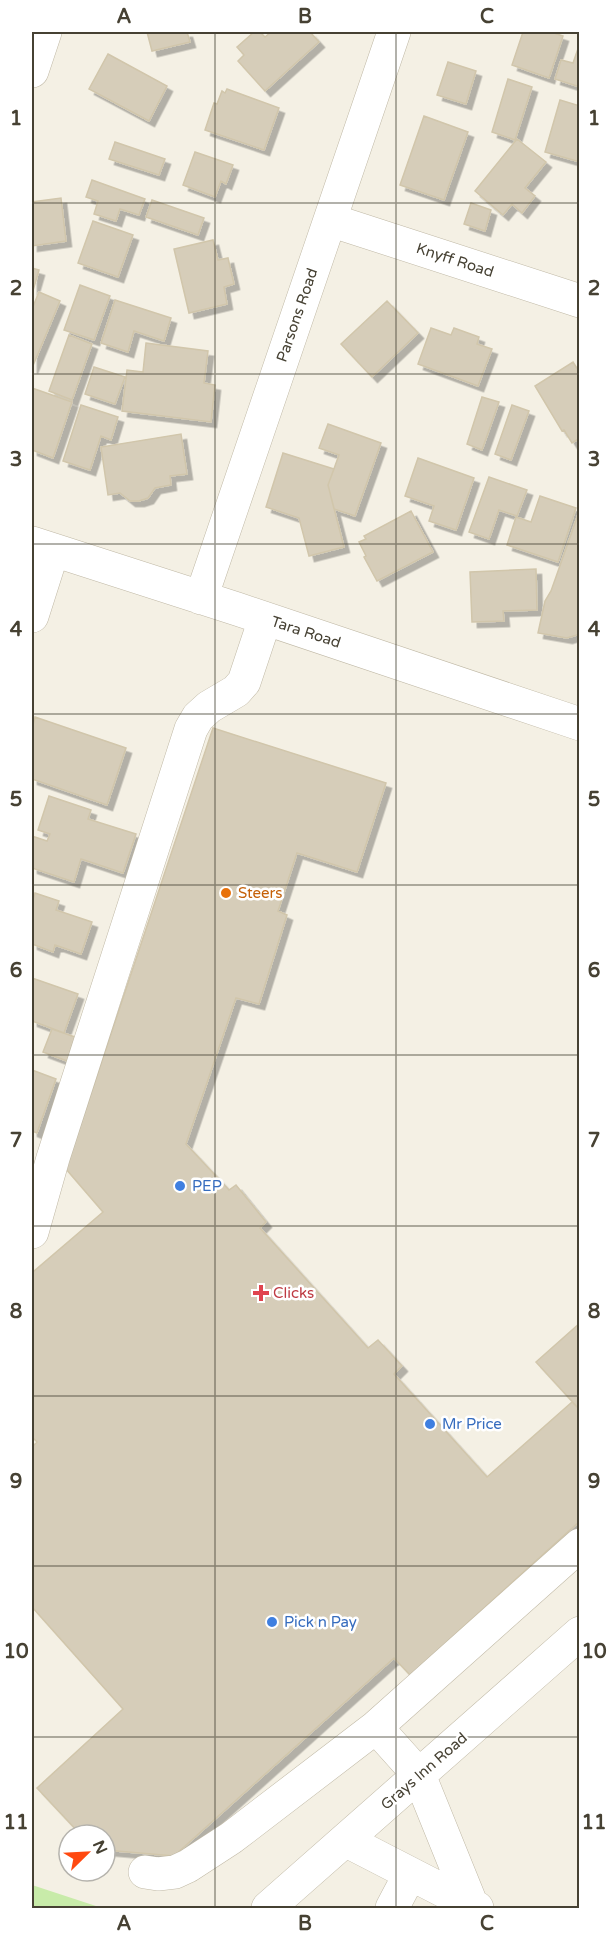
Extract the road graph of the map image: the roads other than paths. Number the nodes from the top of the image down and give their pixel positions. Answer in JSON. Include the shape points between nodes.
{"nodes":[{"id":1,"x":45,"y":32,"type":"edge"},
{"id":2,"x":394,"y":32,"type":"edge"},
{"id":3,"x":32,"y":71,"type":"edge"},
{"id":4,"x":330,"y":220,"type":"junction"},
{"id":5,"x":579,"y":301,"type":"edge"},
{"id":6,"x":42,"y":547,"type":"edge"},
{"id":7,"x":201,"y":598,"type":"junction"},
{"id":8,"x":32,"y":616,"type":"edge"},
{"id":9,"x":265,"y":619,"type":"junction"},
{"id":10,"x":579,"y":724,"type":"edge"},
{"id":11,"x":32,"y":1232,"type":"edge"},
{"id":12,"x":579,"y":1545,"type":"edge"},
{"id":13,"x":579,"y":1633,"type":"edge"},
{"id":14,"x":376,"y":1727,"type":"junction"},
{"id":15,"x":419,"y":1775,"type":"junction"},
{"id":16,"x":345,"y":1840,"type":"junction"},
{"id":17,"x":145,"y":1872,"type":"dead end"},
{"id":18,"x":410,"y":1874,"type":"junction"},
{"id":19,"x":475,"y":1907,"type":"edge"},
{"id":20,"x":268,"y":1908,"type":"edge"},
{"id":21,"x":392,"y":1908,"type":"edge"}],
"edges":[{"from":1,"to":3,"type":"street"},
{"from":2,"to":4,"type":"street","name":"Parsons Road"},
{"from":4,"to":5,"type":"street","name":"Knyff Road"},
{"from":4,"to":7,"type":"street","name":"Parsons Road"},
{"from":6,"to":7,"type":"street","name":"Tara Road"},
{"from":6,"to":8,"type":"street"},
{"from":7,"to":9,"type":"street","name":"Tara Road"},
{"from":9,"to":10,"type":"street","name":"Tara Road"},
{"from":9,"to":11,"type":"street","via":[[244,682],[203,712],[191,729]]},
{"from":12,"to":14,"type":"street"},
{"from":13,"to":15,"type":"street","name":"Grays Inn Road"},
{"from":14,"to":15,"type":"street"},
{"from":14,"to":17,"type":"street","via":[[231,1838],[188,1866],[166,1874]]},
{"from":15,"to":16,"type":"street","name":"Grays Inn Road"},
{"from":15,"to":19,"type":"street"},
{"from":16,"to":18,"type":"street"},
{"from":16,"to":20,"type":"street","name":"Grays Inn Road"},
{"from":18,"to":19,"type":"street"},
{"from":18,"to":21,"type":"street"}]}
